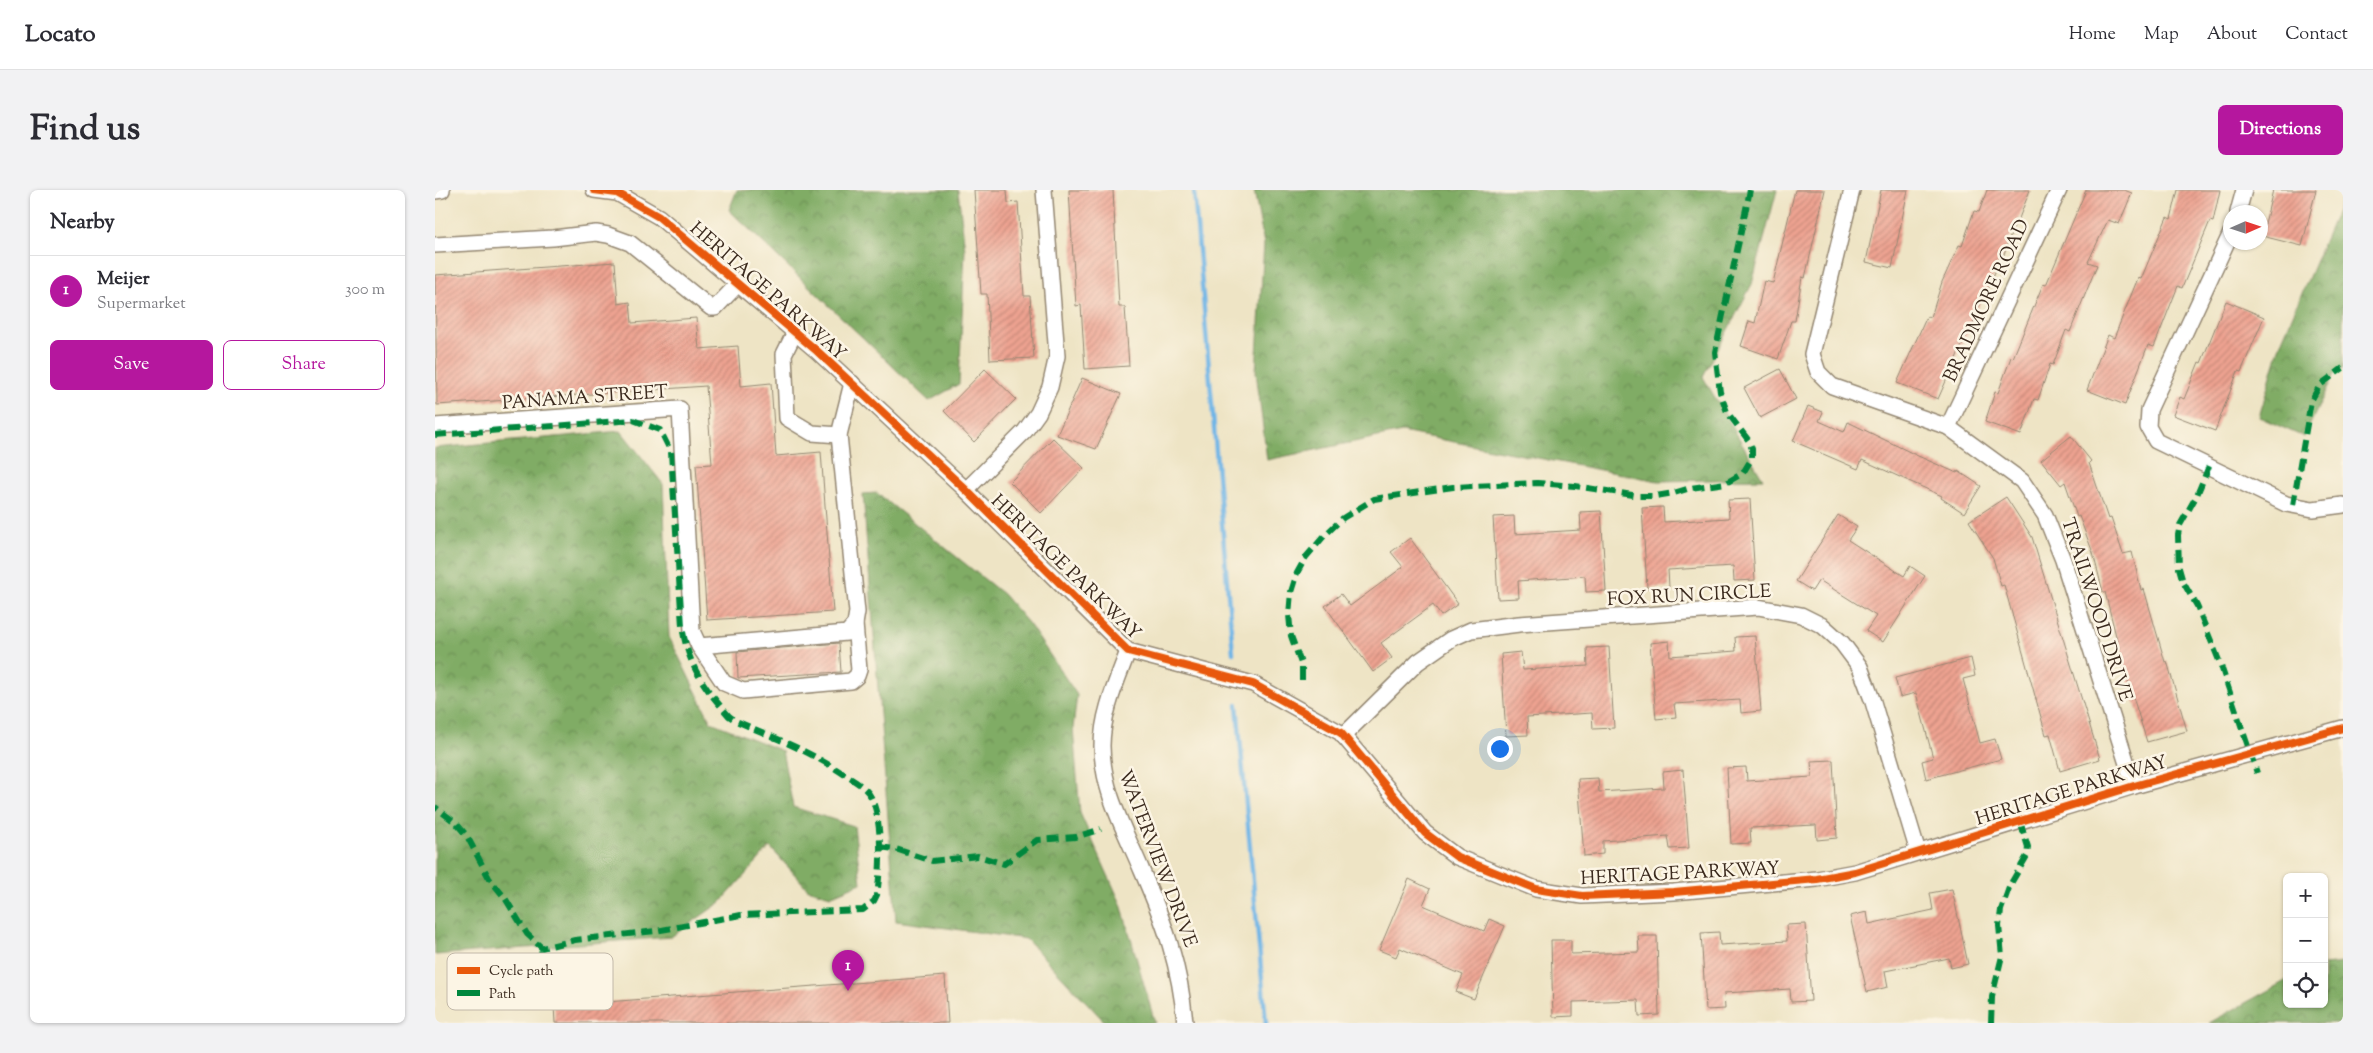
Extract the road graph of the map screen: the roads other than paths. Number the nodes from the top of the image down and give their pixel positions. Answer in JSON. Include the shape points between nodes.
{"nodes":[{"id":1,"x":442,"y":190,"type":"edge"},
{"id":2,"x":593,"y":190,"type":"edge"},
{"id":3,"x":1044,"y":190,"type":"edge"},
{"id":4,"x":1852,"y":190,"type":"edge"},
{"id":5,"x":2059,"y":190,"type":"edge"},
{"id":6,"x":2244,"y":190,"type":"edge"},
{"id":7,"x":435,"y":191,"type":"edge"},
{"id":8,"x":627,"y":194,"type":"edge"},
{"id":9,"x":2240,"y":205,"type":"edge"},
{"id":10,"x":435,"y":245,"type":"edge"},
{"id":11,"x":2224,"y":250,"type":"edge"},
{"id":12,"x":738,"y":284,"type":"junction"},
{"id":13,"x":795,"y":332,"type":"junction"},
{"id":14,"x":852,"y":384,"type":"junction"},
{"id":15,"x":435,"y":426,"type":"edge"},
{"id":16,"x":1948,"y":427,"type":"junction"},
{"id":17,"x":839,"y":435,"type":"junction"},
{"id":18,"x":966,"y":490,"type":"junction"},
{"id":19,"x":2343,"y":505,"type":"edge"},
{"id":20,"x":855,"y":624,"type":"junction"},
{"id":21,"x":699,"y":646,"type":"junction"},
{"id":22,"x":1128,"y":651,"type":"junction"},
{"id":23,"x":2343,"y":728,"type":"edge"},
{"id":24,"x":1343,"y":736,"type":"junction"},
{"id":25,"x":2134,"y":786,"type":"junction"},
{"id":26,"x":1918,"y":852,"type":"junction"},
{"id":27,"x":1185,"y":1023,"type":"edge"}],
"edges":[{"from":1,"to":7,"type":"street"},
{"from":2,"to":8,"type":"street","name":"HERITAGE PARKWAY"},
{"from":3,"to":18,"type":"street","via":[[1057,356],[1051,387],[1025,431]]},
{"from":4,"to":16,"type":"street","name":"TRAILWOOD DRIVE","via":[[1812,354],[1818,372],[1832,386]]},
{"from":5,"to":16,"type":"street","name":"BRADMORE ROAD"},
{"from":6,"to":9,"type":"street"},
{"from":8,"to":12,"type":"street","name":"HERITAGE PARKWAY"},
{"from":10,"to":12,"type":"street","via":[[596,233],[630,243],[711,308],[715,308]]},
{"from":11,"to":19,"type":"street","via":[[2149,410],[2148,427],[2156,441],[2286,504],[2313,509]]},
{"from":12,"to":13,"type":"street","name":"HERITAGE PARKWAY"},
{"from":13,"to":14,"type":"street","name":"HERITAGE PARKWAY"},
{"from":13,"to":17,"type":"street","via":[[784,354],[787,418],[812,433]]},
{"from":14,"to":17,"type":"street","name":"PANAMA STREET"},
{"from":14,"to":18,"type":"street","name":"HERITAGE PARKWAY"},
{"from":15,"to":21,"type":"street","name":"PANAMA STREET","via":[[680,409],[692,631]]},
{"from":16,"to":25,"type":"street","name":"TRAILWOOD DRIVE","via":[[2022,481],[2045,516],[2063,560]]},
{"from":17,"to":20,"type":"street","name":"PANAMA STREET","via":[[857,612]]},
{"from":18,"to":22,"type":"street","name":"HERITAGE PARKWAY"},
{"from":20,"to":21,"type":"street","via":[[847,633]]},
{"from":20,"to":21,"type":"street","name":"PANAMA STREET","via":[[859,670],[851,681],[743,691],[724,683]]},
{"from":22,"to":24,"type":"street","name":"HERITAGE PARKWAY","via":[[1253,684]]},
{"from":22,"to":27,"type":"street","name":"WATERVIEW DRIVE","via":[[1105,723],[1102,744],[1105,777],[1114,809],[1174,953]]},
{"from":23,"to":25,"type":"street","name":"HERITAGE PARKWAY"},
{"from":24,"to":26,"type":"street","name":"HERITAGE PARKWAY","via":[[1425,833],[1457,857],[1535,889],[1581,896],[1674,892],[1817,879],[1855,872]]},
{"from":24,"to":26,"type":"street","name":"FOX RUN CIRCLE","via":[[1418,662],[1451,638],[1471,630],[1758,607],[1779,609],[1823,626],[1842,642],[1860,667]]},
{"from":25,"to":26,"type":"street","name":"HERITAGE PARKWAY"}]}
